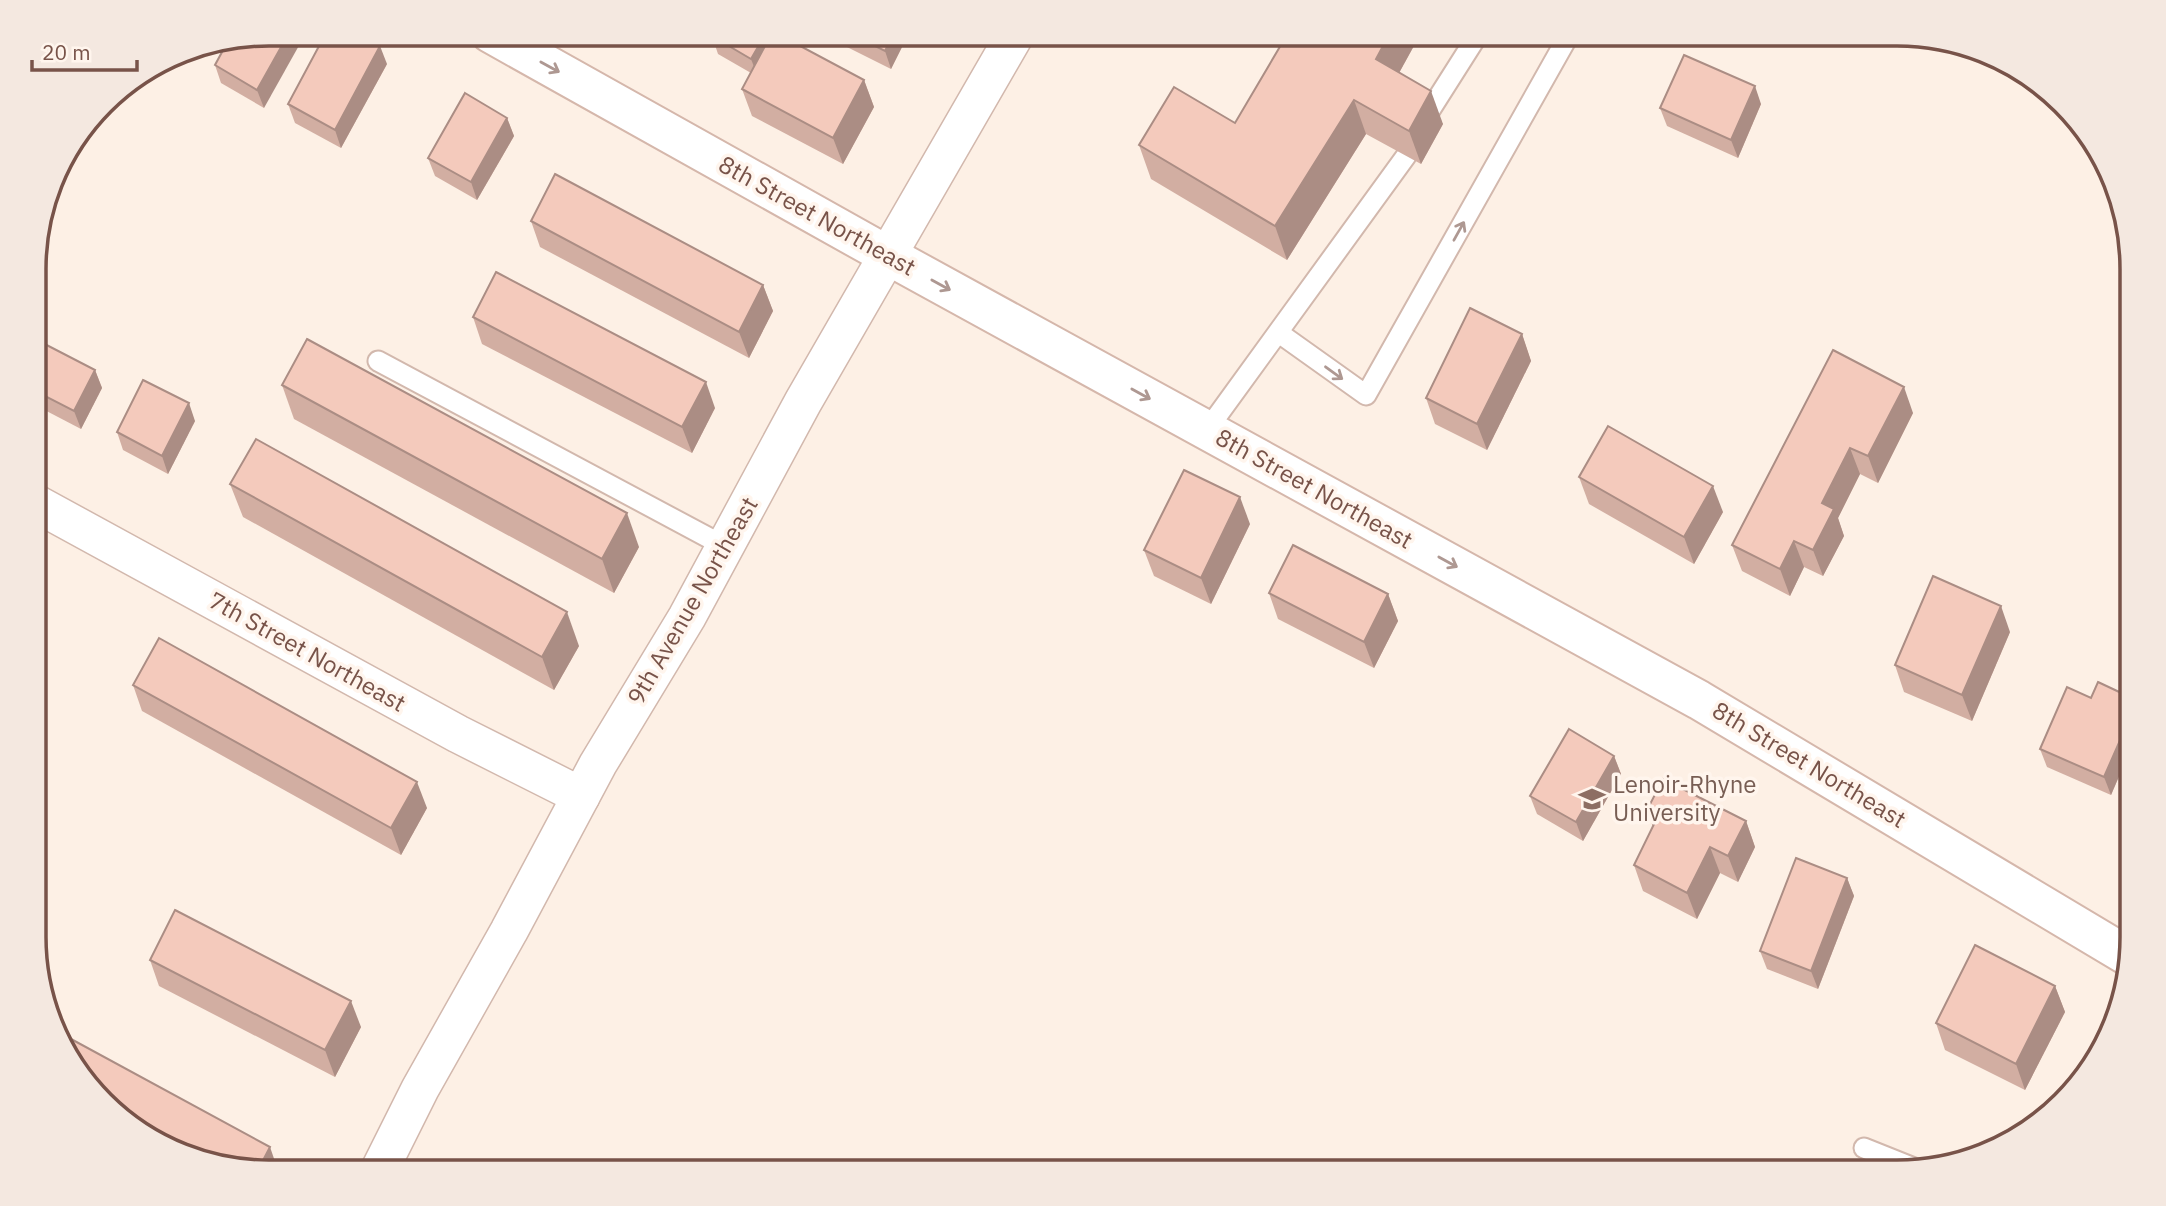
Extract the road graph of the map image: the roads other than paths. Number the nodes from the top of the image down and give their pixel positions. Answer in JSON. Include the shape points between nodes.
{"nodes":[{"id":1,"x":513,"y":46,"type":"edge"},
{"id":2,"x":1008,"y":46,"type":"edge"},
{"id":3,"x":1471,"y":46,"type":"edge"},
{"id":4,"x":1563,"y":46,"type":"edge"},
{"id":5,"x":1427,"y":115,"type":"edge"},
{"id":6,"x":1406,"y":156,"type":"edge"},
{"id":7,"x":887,"y":255,"type":"junction"},
{"id":8,"x":1279,"y":333,"type":"junction"},
{"id":9,"x":378,"y":361,"type":"dead end"},
{"id":10,"x":1208,"y":430,"type":"junction"},
{"id":11,"x":46,"y":509,"type":"edge"},
{"id":12,"x":726,"y":547,"type":"junction"},
{"id":13,"x":581,"y":796,"type":"junction"},
{"id":14,"x":2120,"y":951,"type":"edge"},
{"id":15,"x":1864,"y":1148,"type":"dead end"},
{"id":16,"x":384,"y":1160,"type":"edge"},
{"id":17,"x":1894,"y":1160,"type":"edge"}],
"edges":[{"from":1,"to":7,"type":"main road","name":"8th Street Northeast","one_way":true},
{"from":2,"to":7,"type":"street","name":"9th Avenue Northeast"},
{"from":3,"to":5,"type":"lane"},
{"from":8,"to":4,"type":"lane","one_way":true,"via":[[1366,395]]},
{"from":6,"to":8,"type":"lane"},
{"from":7,"to":10,"type":"main road","name":"8th Street Northeast","one_way":true},
{"from":7,"to":12,"type":"street","name":"9th Avenue Northeast"},
{"from":8,"to":10,"type":"lane"},
{"from":9,"to":12,"type":"lane"},
{"from":10,"to":14,"type":"main road","name":"8th Street Northeast","one_way":true,"via":[[1699,700]]},
{"from":11,"to":13,"type":"street","name":"7th Street Northeast","via":[[458,734]]},
{"from":12,"to":13,"type":"street","name":"9th Avenue Northeast"},
{"from":13,"to":16,"type":"street","name":"9th Avenue Northeast"},
{"from":15,"to":17,"type":"lane"}]}
